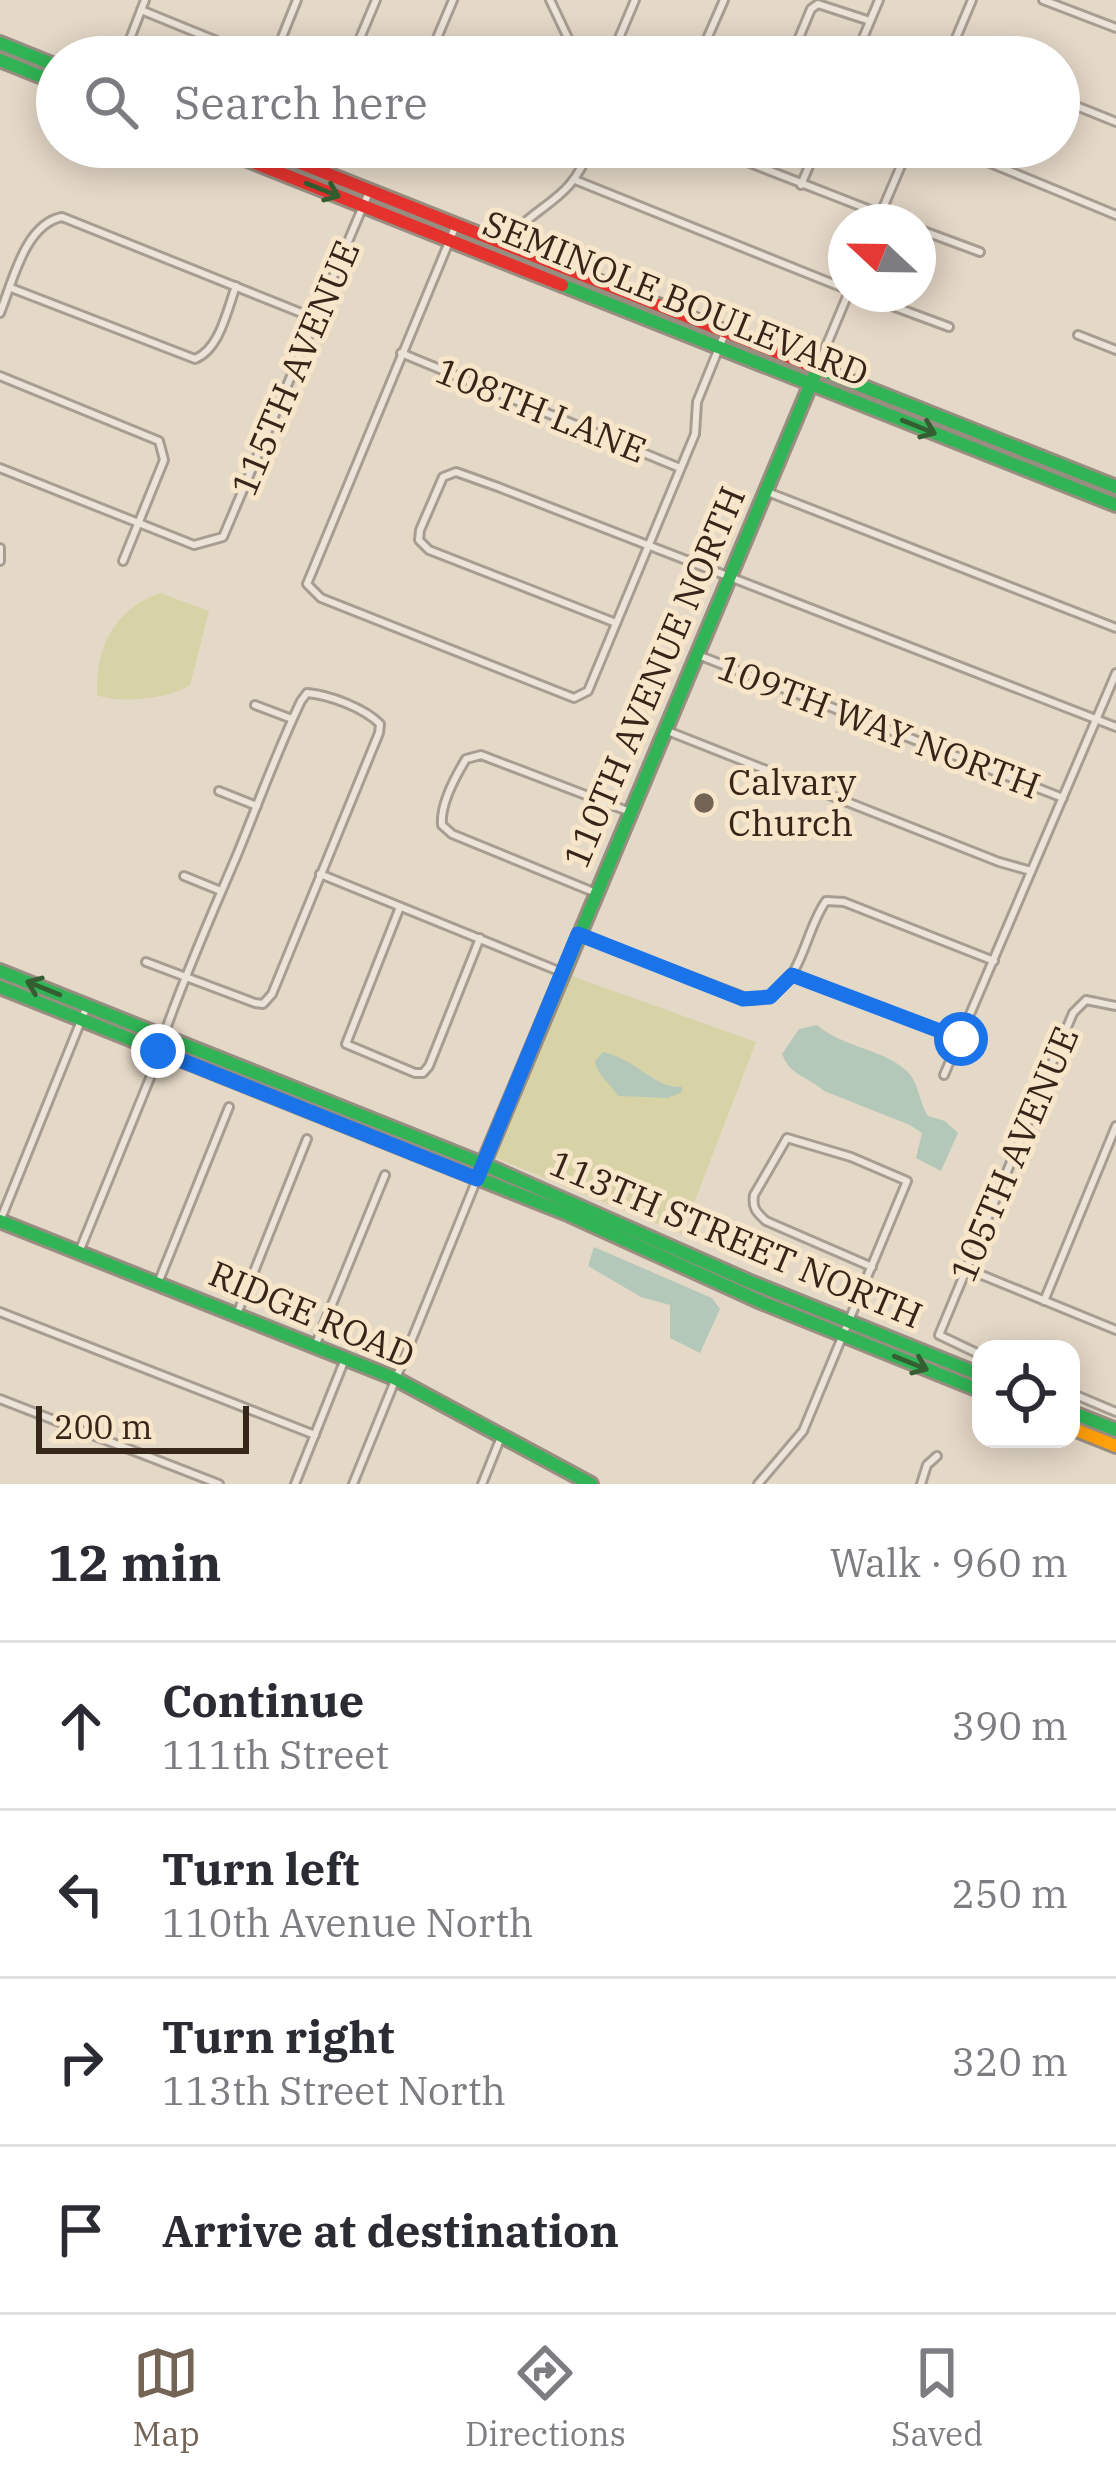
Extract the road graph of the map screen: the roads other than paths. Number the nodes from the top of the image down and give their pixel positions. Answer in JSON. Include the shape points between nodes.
{"nodes":[{"id":1,"x":145,"y":0,"type":"edge"},
{"id":2,"x":297,"y":0,"type":"edge"},
{"id":3,"x":376,"y":0,"type":"edge"},
{"id":4,"x":453,"y":0,"type":"edge"},
{"id":5,"x":550,"y":0,"type":"edge"},
{"id":6,"x":635,"y":0,"type":"edge"},
{"id":7,"x":724,"y":0,"type":"edge"},
{"id":8,"x":879,"y":0,"type":"edge"},
{"id":9,"x":972,"y":0,"type":"edge"},
{"id":10,"x":1042,"y":0,"type":"edge"},
{"id":11,"x":1062,"y":4,"type":"edge"},
{"id":12,"x":141,"y":10,"type":"junction"},
{"id":13,"x":870,"y":21,"type":"junction"},
{"id":14,"x":1116,"y":28,"type":"edge"},
{"id":15,"x":131,"y":36,"type":"edge"},
{"id":16,"x":205,"y":36,"type":"edge"},
{"id":17,"x":282,"y":36,"type":"edge"},
{"id":18,"x":361,"y":36,"type":"edge"},
{"id":19,"x":438,"y":36,"type":"edge"},
{"id":20,"x":567,"y":36,"type":"edge"},
{"id":21,"x":620,"y":36,"type":"edge"},
{"id":22,"x":708,"y":36,"type":"edge"},
{"id":23,"x":800,"y":36,"type":"edge"},
{"id":24,"x":864,"y":36,"type":"edge"},
{"id":25,"x":958,"y":36,"type":"edge"},
{"id":26,"x":4,"y":45,"type":"edge"},
{"id":27,"x":36,"y":58,"type":"edge"},
{"id":28,"x":1,"y":62,"type":"edge"},
{"id":29,"x":36,"y":75,"type":"edge"},
{"id":30,"x":1080,"y":107,"type":"edge"},
{"id":31,"x":1116,"y":122,"type":"edge"},
{"id":32,"x":274,"y":168,"type":"edge"},
{"id":33,"x":312,"y":168,"type":"edge"},
{"id":34,"x":580,"y":168,"type":"edge"},
{"id":35,"x":760,"y":168,"type":"edge"},
{"id":36,"x":808,"y":168,"type":"edge"},
{"id":37,"x":900,"y":168,"type":"edge"},
{"id":38,"x":1002,"y":168,"type":"edge"},
{"id":39,"x":575,"y":180,"type":"junction"},
{"id":40,"x":801,"y":185,"type":"junction"},
{"id":41,"x":370,"y":191,"type":"junction"},
{"id":42,"x":846,"y":204,"type":"edge"},
{"id":43,"x":885,"y":204,"type":"edge"},
{"id":44,"x":363,"y":206,"type":"junction"},
{"id":45,"x":1116,"y":215,"type":"edge"},
{"id":46,"x":456,"y":225,"type":"junction"},
{"id":47,"x":936,"y":236,"type":"edge"},
{"id":48,"x":450,"y":240,"type":"junction"},
{"id":49,"x":505,"y":244,"type":"junction"},
{"id":50,"x":980,"y":252,"type":"dead end"},
{"id":51,"x":828,"y":283,"type":"edge"},
{"id":52,"x":236,"y":286,"type":"junction"},
{"id":53,"x":11,"y":287,"type":"junction"},
{"id":54,"x":839,"y":312,"type":"edge"},
{"id":55,"x":909,"y":312,"type":"edge"},
{"id":56,"x":0,"y":313,"type":"edge"},
{"id":57,"x":314,"y":318,"type":"junction"},
{"id":58,"x":949,"y":327,"type":"dead end"},
{"id":59,"x":725,"y":333,"type":"junction"},
{"id":60,"x":1078,"y":335,"type":"dead end"},
{"id":61,"x":719,"y":347,"type":"junction"},
{"id":62,"x":1116,"y":350,"type":"edge"},
{"id":63,"x":401,"y":352,"type":"junction"},
{"id":64,"x":817,"y":369,"type":"junction"},
{"id":65,"x":0,"y":376,"type":"edge"},
{"id":66,"x":811,"y":383,"type":"junction"},
{"id":67,"x":0,"y":467,"type":"edge"},
{"id":68,"x":680,"y":468,"type":"junction"},
{"id":69,"x":1116,"y":487,"type":"edge"},
{"id":70,"x":765,"y":491,"type":"junction"},
{"id":71,"x":1116,"y":506,"type":"edge"},
{"id":72,"x":139,"y":523,"type":"junction"},
{"id":73,"x":647,"y":546,"type":"junction"},
{"id":74,"x":0,"y":548,"type":"edge"},
{"id":75,"x":0,"y":561,"type":"edge"},
{"id":76,"x":123,"y":561,"type":"dead end"},
{"id":77,"x":728,"y":576,"type":"junction"},
{"id":78,"x":616,"y":623,"type":"junction"},
{"id":79,"x":1116,"y":628,"type":"edge"},
{"id":80,"x":696,"y":654,"type":"junction"},
{"id":81,"x":1116,"y":673,"type":"edge"},
{"id":82,"x":255,"y":705,"type":"dead end"},
{"id":83,"x":292,"y":719,"type":"junction"},
{"id":84,"x":1096,"y":720,"type":"junction"},
{"id":85,"x":1116,"y":727,"type":"edge"},
{"id":86,"x":664,"y":730,"type":"junction"},
{"id":87,"x":219,"y":791,"type":"dead end"},
{"id":88,"x":1063,"y":798,"type":"junction"},
{"id":89,"x":257,"y":806,"type":"junction"},
{"id":90,"x":630,"y":812,"type":"junction"},
{"id":91,"x":1031,"y":871,"type":"junction"},
{"id":92,"x":320,"y":874,"type":"junction"},
{"id":93,"x":184,"y":876,"type":"dead end"},
{"id":94,"x":221,"y":891,"type":"junction"},
{"id":95,"x":596,"y":893,"type":"junction"},
{"id":96,"x":400,"y":907,"type":"junction"},
{"id":97,"x":578,"y":934,"type":"junction"},
{"id":98,"x":480,"y":938,"type":"junction"},
{"id":99,"x":994,"y":961,"type":"junction"},
{"id":100,"x":146,"y":962,"type":"dead end"},
{"id":101,"x":0,"y":971,"type":"edge"},
{"id":102,"x":561,"y":972,"type":"junction"},
{"id":103,"x":792,"y":975,"type":"junction"},
{"id":104,"x":188,"y":976,"type":"junction"},
{"id":105,"x":0,"y":987,"type":"edge"},
{"id":106,"x":1116,"y":1006,"type":"edge"},
{"id":107,"x":84,"y":1013,"type":"junction"},
{"id":108,"x":164,"y":1036,"type":"junction"},
{"id":109,"x":961,"y":1039,"type":"junction"},
{"id":110,"x":944,"y":1075,"type":"dead end"},
{"id":111,"x":150,"y":1078,"type":"dead end"},
{"id":112,"x":229,"y":1107,"type":"dead end"},
{"id":113,"x":1116,"y":1126,"type":"edge"},
{"id":114,"x":307,"y":1139,"type":"dead end"},
{"id":115,"x":483,"y":1164,"type":"junction"},
{"id":116,"x":386,"y":1175,"type":"dead end"},
{"id":117,"x":477,"y":1179,"type":"junction"},
{"id":118,"x":0,"y":1221,"type":"edge"},
{"id":119,"x":80,"y":1252,"type":"junction"},
{"id":120,"x":872,"y":1267,"type":"junction"},
{"id":121,"x":967,"y":1269,"type":"junction"},
{"id":122,"x":158,"y":1283,"type":"junction"},
{"id":123,"x":1044,"y":1300,"type":"junction"},
{"id":124,"x":0,"y":1312,"type":"edge"},
{"id":125,"x":236,"y":1315,"type":"junction"},
{"id":126,"x":844,"y":1328,"type":"junction"},
{"id":127,"x":1116,"y":1330,"type":"edge"},
{"id":128,"x":315,"y":1346,"type":"junction"},
{"id":129,"x":972,"y":1351,"type":"edge"},
{"id":130,"x":344,"y":1359,"type":"junction"},
{"id":131,"x":972,"y":1372,"type":"edge"},
{"id":132,"x":394,"y":1378,"type":"junction"},
{"id":133,"x":972,"y":1387,"type":"edge"},
{"id":134,"x":1080,"y":1397,"type":"edge"},
{"id":135,"x":0,"y":1399,"type":"edge"},
{"id":136,"x":1116,"y":1412,"type":"edge"},
{"id":137,"x":1080,"y":1416,"type":"edge"},
{"id":138,"x":1116,"y":1430,"type":"edge"},
{"id":139,"x":1080,"y":1432,"type":"edge"},
{"id":140,"x":315,"y":1435,"type":"junction"},
{"id":141,"x":501,"y":1437,"type":"junction"},
{"id":142,"x":1116,"y":1446,"type":"edge"},
{"id":143,"x":937,"y":1456,"type":"dead end"},
{"id":144,"x":570,"y":1479,"type":"edge"},
{"id":145,"x":219,"y":1484,"type":"edge"},
{"id":146,"x":295,"y":1484,"type":"edge"},
{"id":147,"x":353,"y":1484,"type":"edge"},
{"id":148,"x":482,"y":1484,"type":"edge"},
{"id":149,"x":591,"y":1484,"type":"edge"},
{"id":150,"x":758,"y":1484,"type":"edge"},
{"id":151,"x":921,"y":1484,"type":"edge"}],
"edges":[{"from":1,"to":12,"type":"street"},
{"from":2,"to":17,"type":"street"},
{"from":3,"to":18,"type":"street"},
{"from":4,"to":19,"type":"street"},
{"from":5,"to":20,"type":"street"},
{"from":6,"to":21,"type":"street"},
{"from":7,"to":22,"type":"street"},
{"from":8,"to":13,"type":"street"},
{"from":9,"to":25,"type":"street"},
{"from":10,"to":11,"type":"street"},
{"from":11,"to":14,"type":"street"},
{"from":12,"to":15,"type":"street"},
{"from":12,"to":16,"type":"street"},
{"from":13,"to":23,"type":"street","via":[[818,4]]},
{"from":13,"to":24,"type":"street"},
{"from":26,"to":27,"type":"main road"},
{"from":26,"to":28,"type":"main road"},
{"from":28,"to":29,"type":"main road"},
{"from":30,"to":31,"type":"street"},
{"from":32,"to":44,"type":"main road","name":"SEMINOLE BOULEVARD","one_way":true},
{"from":33,"to":41,"type":"main road","name":"SEMINOLE BOULEVARD"},
{"from":34,"to":39,"type":"street"},
{"from":35,"to":40,"type":"street"},
{"from":36,"to":40,"type":"street"},
{"from":37,"to":43,"type":"street"},
{"from":38,"to":45,"type":"street"},
{"from":39,"to":49,"type":"street"},
{"from":39,"to":51,"type":"street"},
{"from":40,"to":42,"type":"street"},
{"from":41,"to":44,"type":"street","name":"115TH AVENUE"},
{"from":41,"to":46,"type":"main road","name":"SEMINOLE BOULEVARD"},
{"from":44,"to":48,"type":"main road","name":"SEMINOLE BOULEVARD"},
{"from":44,"to":57,"type":"street","name":"115TH AVENUE"},
{"from":46,"to":48,"type":"street"},
{"from":46,"to":49,"type":"main road","name":"SEMINOLE BOULEVARD"},
{"from":47,"to":50,"type":"street"},
{"from":48,"to":61,"type":"main road","name":"SEMINOLE BOULEVARD"},
{"from":48,"to":63,"type":"street"},
{"from":49,"to":59,"type":"main road","name":"SEMINOLE BOULEVARD"},
{"from":52,"to":53,"type":"street","via":[[62,217],[35,230]]},
{"from":52,"to":53,"type":"street","via":[[215,341],[194,359]]},
{"from":52,"to":57,"type":"street"},
{"from":53,"to":56,"type":"street"},
{"from":54,"to":64,"type":"street","name":"110TH AVENUE NORTH"},
{"from":55,"to":58,"type":"street"},
{"from":57,"to":72,"type":"street","name":"115TH AVENUE","via":[[224,537],[194,544]]},
{"from":59,"to":61,"type":"street"},
{"from":59,"to":64,"type":"main road","name":"SEMINOLE BOULEVARD"},
{"from":60,"to":62,"type":"street"},
{"from":61,"to":66,"type":"main road","name":"SEMINOLE BOULEVARD"},
{"from":61,"to":68,"type":"street"},
{"from":63,"to":68,"type":"street","name":"108TH LANE"},
{"from":63,"to":78,"type":"street","via":[[308,589],[574,698],[588,691]]},
{"from":64,"to":66,"type":"main road","name":"110TH AVENUE NORTH"},
{"from":64,"to":69,"type":"main road","name":"SEMINOLE BOULEVARD"},
{"from":65,"to":72,"type":"street","via":[[159,441],[164,460]]},
{"from":66,"to":70,"type":"main road","name":"110TH AVENUE NORTH"},
{"from":66,"to":71,"type":"main road","name":"SEMINOLE BOULEVARD","one_way":true},
{"from":67,"to":72,"type":"street"},
{"from":68,"to":73,"type":"street"},
{"from":70,"to":77,"type":"main road","name":"110TH AVENUE NORTH"},
{"from":70,"to":79,"type":"street"},
{"from":72,"to":76,"type":"street"},
{"from":73,"to":77,"type":"street"},
{"from":73,"to":78,"type":"street"},
{"from":73,"to":78,"type":"street","via":[[456,472],[443,476],[420,530],[428,550]]},
{"from":74,"to":75,"type":"street"},
{"from":77,"to":80,"type":"main road","name":"110TH AVENUE NORTH"},
{"from":77,"to":84,"type":"street"},
{"from":80,"to":86,"type":"main road","name":"110TH AVENUE NORTH"},
{"from":80,"to":88,"type":"street","name":"109TH WAY NORTH"},
{"from":81,"to":84,"type":"street"},
{"from":82,"to":83,"type":"street"},
{"from":83,"to":89,"type":"street"},
{"from":83,"to":92,"type":"street","via":[[307,694],[380,724]]},
{"from":84,"to":85,"type":"street"},
{"from":84,"to":88,"type":"street"},
{"from":86,"to":90,"type":"main road","name":"110TH AVENUE NORTH"},
{"from":86,"to":91,"type":"street"},
{"from":87,"to":89,"type":"street"},
{"from":88,"to":91,"type":"street"},
{"from":89,"to":94,"type":"street"},
{"from":90,"to":95,"type":"main road","name":"110TH AVENUE NORTH"},
{"from":90,"to":95,"type":"street","via":[[474,755],[458,772],[442,826]]},
{"from":91,"to":99,"type":"street"},
{"from":92,"to":96,"type":"street"},
{"from":92,"to":104,"type":"street","via":[[263,1004]]},
{"from":93,"to":94,"type":"street"},
{"from":94,"to":104,"type":"street"},
{"from":95,"to":97,"type":"main road","name":"110TH AVENUE NORTH"},
{"from":96,"to":98,"type":"street"},
{"from":96,"to":98,"type":"street","via":[[346,1044],[415,1073],[423,1072]]},
{"from":97,"to":102,"type":"main road","name":"110TH AVENUE NORTH"},
{"from":97,"to":103,"type":"street","via":[[743,999],[770,997]]},
{"from":98,"to":102,"type":"street"},
{"from":99,"to":103,"type":"street","via":[[826,901]]},
{"from":99,"to":109,"type":"street"},
{"from":100,"to":104,"type":"street"},
{"from":107,"to":101,"type":"main road","name":"113TH STREET NORTH","one_way":true},
{"from":102,"to":115,"type":"main road","name":"110TH AVENUE NORTH"},
{"from":103,"to":109,"type":"street"},
{"from":104,"to":108,"type":"street"},
{"from":105,"to":107,"type":"main road","name":"113TH STREET NORTH"},
{"from":106,"to":121,"type":"street","name":"105TH AVENUE","via":[[1086,1000],[1073,1013]]},
{"from":107,"to":108,"type":"main road","name":"113TH STREET NORTH"},
{"from":107,"to":117,"type":"main road","name":"113TH STREET NORTH"},
{"from":107,"to":118,"type":"street"},
{"from":108,"to":115,"type":"main road","name":"113TH STREET NORTH"},
{"from":109,"to":110,"type":"street"},
{"from":111,"to":119,"type":"street"},
{"from":112,"to":122,"type":"street"},
{"from":113,"to":123,"type":"street"},
{"from":114,"to":125,"type":"street"},
{"from":115,"to":117,"type":"main road","name":"110TH AVENUE NORTH"},
{"from":115,"to":126,"type":"main road","name":"113TH STREET NORTH"},
{"from":116,"to":128,"type":"street"},
{"from":117,"to":126,"type":"main road","name":"113TH STREET NORTH"},
{"from":117,"to":132,"type":"street","name":"110TH AVENUE NORTH"},
{"from":118,"to":119,"type":"main road","name":"RIDGE ROAD"},
{"from":119,"to":122,"type":"main road","name":"RIDGE ROAD"},
{"from":120,"to":120,"type":"street","via":[[908,1181],[787,1138],[752,1206],[766,1221]]},
{"from":120,"to":126,"type":"street"},
{"from":121,"to":123,"type":"street"},
{"from":121,"to":129,"type":"street","name":"105TH AVENUE","via":[[939,1335]]},
{"from":122,"to":125,"type":"main road","name":"RIDGE ROAD"},
{"from":123,"to":127,"type":"street"},
{"from":124,"to":140,"type":"street"},
{"from":125,"to":128,"type":"main road","name":"RIDGE ROAD"},
{"from":126,"to":131,"type":"main road","name":"113TH STREET NORTH"},
{"from":126,"to":133,"type":"main road","name":"113TH STREET NORTH","one_way":true},
{"from":126,"to":150,"type":"street","via":[[803,1431]]},
{"from":128,"to":130,"type":"main road","name":"RIDGE ROAD"},
{"from":130,"to":132,"type":"main road","name":"RIDGE ROAD"},
{"from":130,"to":140,"type":"street"},
{"from":132,"to":141,"type":"main road","name":"RIDGE ROAD"},
{"from":132,"to":147,"type":"street","name":"110TH AVENUE NORTH"},
{"from":134,"to":136,"type":"street"},
{"from":135,"to":145,"type":"street"},
{"from":137,"to":138,"type":"main road"},
{"from":139,"to":142,"type":"main road"},
{"from":140,"to":146,"type":"street"},
{"from":141,"to":144,"type":"main road","name":"RIDGE ROAD"},
{"from":141,"to":148,"type":"street"},
{"from":143,"to":151,"type":"street"},
{"from":144,"to":149,"type":"main road","name":"RIDGE ROAD"}]}
